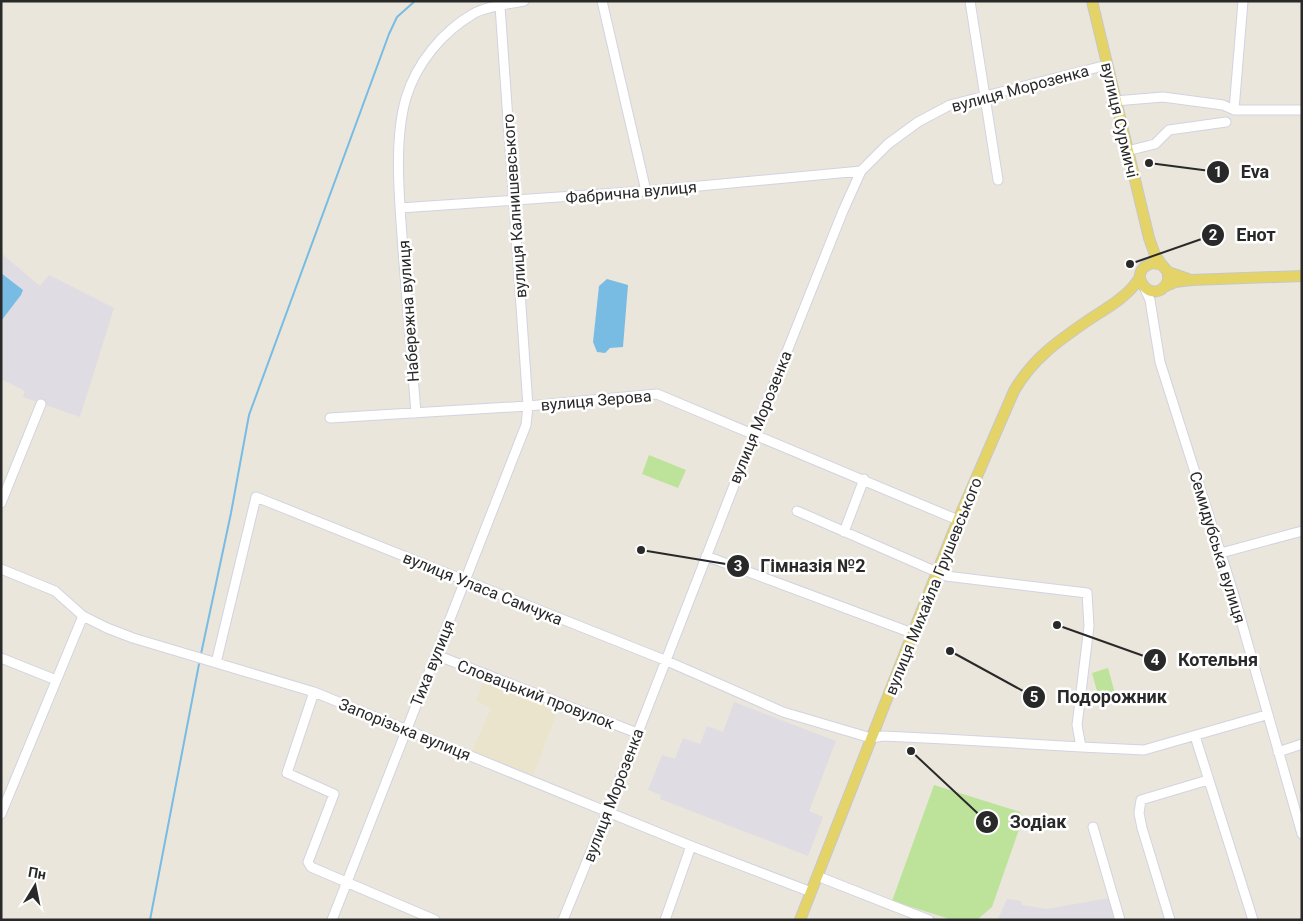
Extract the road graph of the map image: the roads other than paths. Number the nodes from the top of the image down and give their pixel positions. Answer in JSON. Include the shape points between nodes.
{"nodes":[{"id":1,"x":524,"y":1,"type":"edge"},
{"id":2,"x":602,"y":1,"type":"edge"},
{"id":3,"x":970,"y":1,"type":"edge"},
{"id":4,"x":1092,"y":1,"type":"edge"},
{"id":5,"x":1243,"y":1,"type":"edge"},
{"id":6,"x":500,"y":6,"type":"junction"},
{"id":7,"x":1107,"y":65,"type":"junction"},
{"id":8,"x":984,"y":96,"type":"junction"},
{"id":9,"x":1116,"y":101,"type":"junction"},
{"id":10,"x":1234,"y":110,"type":"junction"},
{"id":11,"x":1302,"y":110,"type":"edge"},
{"id":12,"x":1226,"y":122,"type":"dead end"},
{"id":13,"x":1127,"y":151,"type":"junction"},
{"id":14,"x":861,"y":171,"type":"junction"},
{"id":15,"x":998,"y":180,"type":"dead end"},
{"id":16,"x":646,"y":191,"type":"junction"},
{"id":17,"x":513,"y":201,"type":"junction"},
{"id":18,"x":400,"y":208,"type":"junction"},
{"id":19,"x":1149,"y":238,"type":"junction"},
{"id":20,"x":1144,"y":267,"type":"junction"},
{"id":21,"x":1165,"y":268,"type":"junction"},
{"id":22,"x":1302,"y":276,"type":"edge"},
{"id":23,"x":1140,"y":277,"type":"junction"},
{"id":24,"x":1195,"y":280,"type":"junction"},
{"id":25,"x":1163,"y":288,"type":"junction"},
{"id":26,"x":1145,"y":289,"type":"junction"},
{"id":27,"x":1124,"y":295,"type":"junction"},
{"id":28,"x":1151,"y":309,"type":"junction"},
{"id":29,"x":41,"y":404,"type":"dead end"},
{"id":30,"x":528,"y":406,"type":"junction"},
{"id":31,"x":416,"y":413,"type":"junction"},
{"id":32,"x":330,"y":418,"type":"dead end"},
{"id":33,"x":754,"y":434,"type":"junction"},
{"id":34,"x":864,"y":479,"type":"junction"},
{"id":35,"x":1,"y":503,"type":"edge"},
{"id":36,"x":797,"y":511,"type":"dead end"},
{"id":37,"x":958,"y":520,"type":"junction"},
{"id":38,"x":1302,"y":531,"type":"edge"},
{"id":39,"x":844,"y":532,"type":"junction"},
{"id":40,"x":1221,"y":553,"type":"junction"},
{"id":41,"x":706,"y":556,"type":"junction"},
{"id":42,"x":1,"y":569,"type":"edge"},
{"id":43,"x":938,"y":573,"type":"junction"},
{"id":44,"x":464,"y":581,"type":"junction"},
{"id":45,"x":83,"y":616,"type":"junction"},
{"id":46,"x":912,"y":633,"type":"junction"},
{"id":47,"x":436,"y":655,"type":"junction"},
{"id":48,"x":1,"y":658,"type":"edge"},
{"id":49,"x":666,"y":661,"type":"junction"},
{"id":50,"x":216,"y":663,"type":"junction"},
{"id":51,"x":56,"y":680,"type":"junction"},
{"id":52,"x":314,"y":692,"type":"junction"},
{"id":53,"x":1266,"y":715,"type":"junction"},
{"id":54,"x":405,"y":730,"type":"junction"},
{"id":55,"x":637,"y":733,"type":"junction"},
{"id":56,"x":1195,"y":736,"type":"junction"},
{"id":57,"x":871,"y":738,"type":"junction"},
{"id":58,"x":1302,"y":744,"type":"edge"},
{"id":59,"x":1081,"y":747,"type":"junction"},
{"id":60,"x":1278,"y":752,"type":"junction"},
{"id":61,"x":1208,"y":780,"type":"junction"},
{"id":62,"x":607,"y":812,"type":"junction"},
{"id":63,"x":1,"y":814,"type":"edge"},
{"id":64,"x":1300,"y":819,"type":"edge"},
{"id":65,"x":1093,"y":827,"type":"dead end"},
{"id":66,"x":1302,"y":834,"type":"edge"},
{"id":67,"x":692,"y":846,"type":"junction"},
{"id":68,"x":817,"y":876,"type":"junction"},
{"id":69,"x":347,"y":881,"type":"junction"},
{"id":70,"x":811,"y":892,"type":"junction"},
{"id":71,"x":332,"y":920,"type":"edge"},
{"id":72,"x":435,"y":920,"type":"edge"},
{"id":73,"x":563,"y":920,"type":"edge"},
{"id":74,"x":665,"y":920,"type":"edge"},
{"id":75,"x":800,"y":920,"type":"edge"},
{"id":76,"x":929,"y":920,"type":"edge"},
{"id":77,"x":1120,"y":920,"type":"edge"},
{"id":78,"x":1170,"y":920,"type":"edge"},
{"id":79,"x":1253,"y":920,"type":"edge"}],
"edges":[{"from":1,"to":6,"type":"street","name":"Набережна вулиця"},
{"from":2,"to":16,"type":"street"},
{"from":3,"to":8,"type":"street"},
{"from":4,"to":7,"type":"main road","name":"вулиця Сурмичі"},
{"from":5,"to":10,"type":"street"},
{"from":6,"to":17,"type":"street","name":"вулиця Калнишевського"},
{"from":6,"to":18,"type":"street","name":"Набережна вулиця","via":[[475,12],[456,25],[439,40],[414,76],[401,118]]},
{"from":7,"to":8,"type":"street","name":"вулиця Морозенка"},
{"from":7,"to":9,"type":"main road","name":"вулиця Сурмичі"},
{"from":8,"to":14,"type":"street","name":"вулиця Морозенка","via":[[950,105],[918,122],[888,144]]},
{"from":8,"to":15,"type":"street"},
{"from":9,"to":10,"type":"street","via":[[1163,97],[1223,105]]},
{"from":9,"to":13,"type":"main road","name":"вулиця Сурмичі"},
{"from":10,"to":11,"type":"street"},
{"from":12,"to":13,"type":"street","via":[[1168,130],[1155,144]]},
{"from":13,"to":19,"type":"main road","name":"вулиця Сурмичі"},
{"from":14,"to":16,"type":"street","name":"Фабрична вулиця"},
{"from":14,"to":33,"type":"street","name":"вулиця Морозенка"},
{"from":16,"to":17,"type":"street","name":"Фабрична вулиця"},
{"from":17,"to":18,"type":"street","name":"Фабрична вулиця"},
{"from":17,"to":30,"type":"street","name":"вулиця Калнишевського"},
{"from":18,"to":31,"type":"street","name":"Набережна вулиця"},
{"from":19,"to":20,"type":"main road"},
{"from":19,"to":21,"type":"main road","via":[[1155,255]]},
{"from":20,"to":21,"type":"main road","via":[[1153,263]]},
{"from":20,"to":23,"type":"main road"},
{"from":21,"to":24,"type":"main road"},
{"from":21,"to":25,"type":"main road","via":[[1169,277]]},
{"from":22,"to":24,"type":"main road"},
{"from":23,"to":26,"type":"main road"},
{"from":23,"to":27,"type":"main road","name":"вулиця Михайла Грушевського"},
{"from":24,"to":25,"type":"main road","via":[[1175,282]]},
{"from":25,"to":26,"type":"main road","via":[[1152,292]]},
{"from":25,"to":28,"type":"street"},
{"from":26,"to":27,"type":"main road","name":"вулиця Михайла Грушевського"},
{"from":26,"to":28,"type":"street","name":"Семидубська вулиця"},
{"from":27,"to":37,"type":"main road","name":"вулиця Михайла Грушевського","via":[[1068,334],[1025,372]]},
{"from":28,"to":40,"type":"street","name":"Семидубська вулиця","via":[[1160,362]]},
{"from":29,"to":35,"type":"street"},
{"from":30,"to":31,"type":"street","name":"вулиця Зерова"},
{"from":30,"to":33,"type":"street","name":"вулиця Зерова","via":[[657,394]]},
{"from":30,"to":44,"type":"street","name":"Тиха вулиця","via":[[526,424]]},
{"from":31,"to":32,"type":"street","name":"вулиця Зерова"},
{"from":33,"to":34,"type":"street","name":"вулиця Зерова"},
{"from":33,"to":41,"type":"street","name":"вулиця Морозенка"},
{"from":34,"to":37,"type":"street","name":"вулиця Зерова"},
{"from":34,"to":39,"type":"street"},
{"from":36,"to":39,"type":"street"},
{"from":37,"to":43,"type":"main road","name":"вулиця Михайла Грушевського"},
{"from":38,"to":40,"type":"street"},
{"from":39,"to":43,"type":"street"},
{"from":40,"to":53,"type":"street","name":"Семидубська вулиця"},
{"from":41,"to":46,"type":"street"},
{"from":41,"to":49,"type":"street","name":"вулиця Морозенка"},
{"from":42,"to":45,"type":"street","name":"Запорізька вулиця","via":[[55,590]]},
{"from":43,"to":46,"type":"main road","name":"вулиця Михайла Грушевського"},
{"from":43,"to":59,"type":"street","via":[[1087,593],[1089,626],[1077,725]]},
{"from":44,"to":47,"type":"street","name":"Тиха вулиця"},
{"from":44,"to":49,"type":"street","name":"вулиця Уласа Самчука"},
{"from":44,"to":50,"type":"street","name":"вулиця Уласа Самчука","via":[[256,497]]},
{"from":45,"to":50,"type":"street","name":"Запорізька вулиця","via":[[133,638]]},
{"from":45,"to":51,"type":"street"},
{"from":46,"to":57,"type":"main road","name":"вулиця Михайла Грушевського"},
{"from":47,"to":54,"type":"street","name":"Тиха вулиця"},
{"from":47,"to":55,"type":"street","name":"Словацький провулок"},
{"from":48,"to":51,"type":"street"},
{"from":49,"to":55,"type":"street","name":"вулиця Морозенка"},
{"from":49,"to":57,"type":"street","name":"вулиця Уласа Самчука","via":[[783,712]]},
{"from":50,"to":52,"type":"street","name":"Запорізька вулиця"},
{"from":51,"to":63,"type":"street"},
{"from":52,"to":54,"type":"street","name":"Запорізька вулиця"},
{"from":52,"to":69,"type":"street","via":[[286,774],[334,794],[308,862],[311,867]]},
{"from":53,"to":56,"type":"street","name":"вулиця Уласа Самчука"},
{"from":53,"to":60,"type":"street","name":"Семидубська вулиця"},
{"from":54,"to":62,"type":"street","name":"Запорізька вулиця"},
{"from":54,"to":69,"type":"street","name":"Тиха вулиця"},
{"from":55,"to":62,"type":"street","name":"вулиця Морозенка"},
{"from":56,"to":59,"type":"street","name":"вулиця Уласа Самчука","via":[[1144,750]]},
{"from":56,"to":61,"type":"street"},
{"from":57,"to":59,"type":"street","name":"вулиця Уласа Самчука","via":[[883,736]]},
{"from":57,"to":68,"type":"main road","name":"вулиця Михайла Грушевського"},
{"from":58,"to":60,"type":"street"},
{"from":60,"to":64,"type":"street","name":"Семидубська вулиця"},
{"from":61,"to":78,"type":"street","via":[[1141,800],[1142,828]]},
{"from":61,"to":79,"type":"street"},
{"from":62,"to":67,"type":"street","name":"Запорізька вулиця"},
{"from":62,"to":73,"type":"street","name":"вулиця Морозенка"},
{"from":64,"to":66,"type":"street","name":"Семидубська вулиця"},
{"from":65,"to":77,"type":"street"},
{"from":67,"to":70,"type":"street","name":"Запорізька вулиця"},
{"from":67,"to":74,"type":"street"},
{"from":68,"to":70,"type":"main road","name":"вулиця Михайла Грушевського"},
{"from":68,"to":76,"type":"street"},
{"from":69,"to":71,"type":"street","name":"Тиха вулиця"},
{"from":69,"to":72,"type":"street"},
{"from":70,"to":75,"type":"main road","name":"вулиця Михайла Грушевського"}]}
